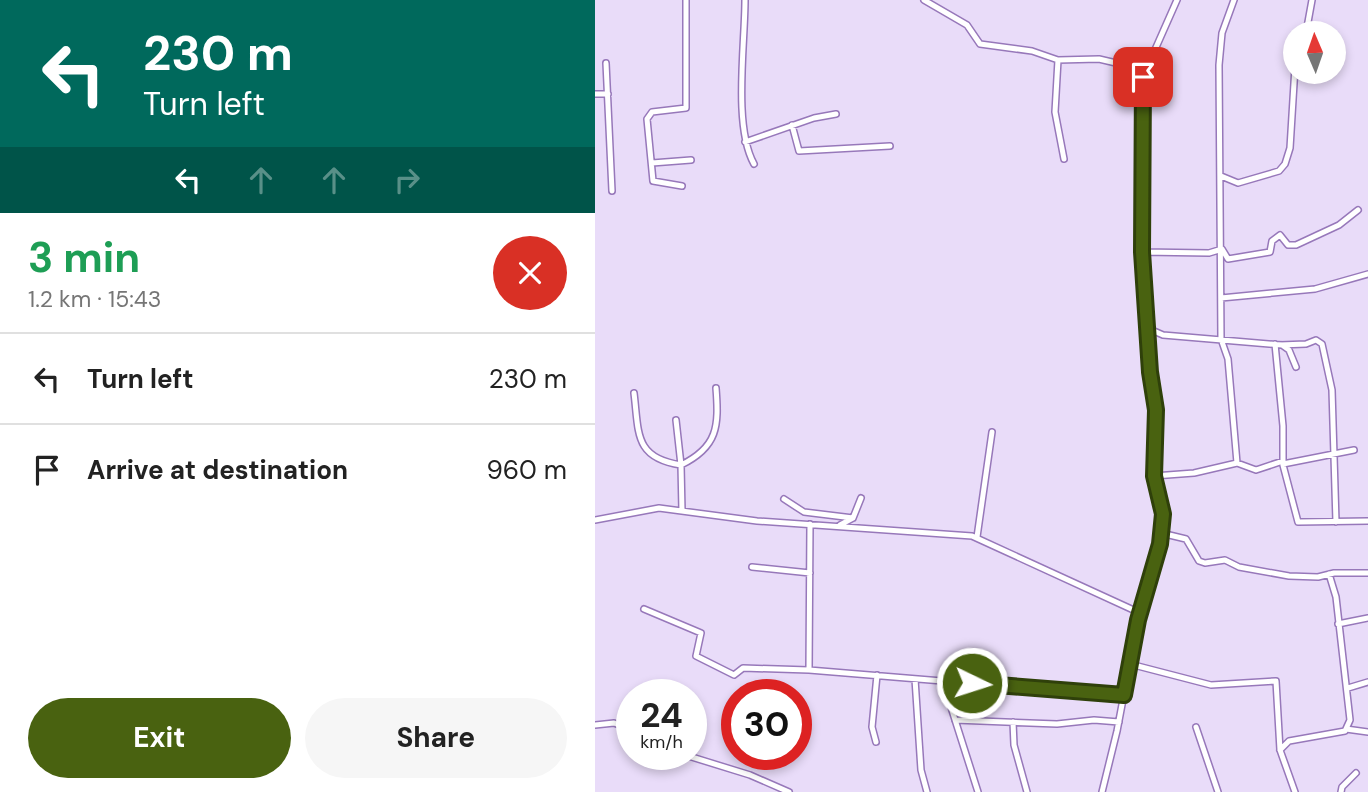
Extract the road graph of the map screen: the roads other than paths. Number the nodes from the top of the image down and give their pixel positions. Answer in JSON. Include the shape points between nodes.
{"nodes":[{"id":1,"x":686,"y":0,"type":"edge"},
{"id":2,"x":745,"y":0,"type":"edge"},
{"id":3,"x":924,"y":0,"type":"edge"},
{"id":4,"x":1177,"y":0,"type":"edge"},
{"id":5,"x":1234,"y":0,"type":"edge"},
{"id":6,"x":1313,"y":0,"type":"edge"},
{"id":7,"x":1309,"y":21,"type":"edge"},
{"id":8,"x":1058,"y":60,"type":"junction"},
{"id":9,"x":606,"y":64,"type":"dead end"},
{"id":10,"x":1146,"y":70,"type":"junction"},
{"id":11,"x":1294,"y":84,"type":"edge"},
{"id":12,"x":595,"y":94,"type":"edge"},
{"id":13,"x":608,"y":94,"type":"junction"},
{"id":14,"x":836,"y":114,"type":"dead end"},
{"id":15,"x":792,"y":125,"type":"junction"},
{"id":16,"x":745,"y":142,"type":"junction"},
{"id":17,"x":890,"y":146,"type":"dead end"},
{"id":18,"x":1064,"y":159,"type":"dead end"},
{"id":19,"x":691,"y":160,"type":"dead end"},
{"id":20,"x":652,"y":163,"type":"junction"},
{"id":21,"x":754,"y":164,"type":"dead end"},
{"id":22,"x":1221,"y":176,"type":"junction"},
{"id":23,"x":682,"y":186,"type":"dead end"},
{"id":24,"x":612,"y":191,"type":"dead end"},
{"id":25,"x":1358,"y":210,"type":"dead end"},
{"id":26,"x":1222,"y":249,"type":"junction"},
{"id":27,"x":1142,"y":252,"type":"junction"},
{"id":28,"x":1368,"y":274,"type":"edge"},
{"id":29,"x":1221,"y":298,"type":"junction"},
{"id":30,"x":1151,"y":335,"type":"junction"},
{"id":31,"x":1221,"y":339,"type":"junction"},
{"id":32,"x":1277,"y":344,"type":"junction"},
{"id":33,"x":1296,"y":367,"type":"dead end"},
{"id":34,"x":716,"y":388,"type":"dead end"},
{"id":35,"x":633,"y":393,"type":"dead end"},
{"id":36,"x":676,"y":420,"type":"dead end"},
{"id":37,"x":992,"y":432,"type":"dead end"},
{"id":38,"x":1354,"y":450,"type":"dead end"},
{"id":39,"x":1332,"y":453,"type":"junction"},
{"id":40,"x":1237,"y":463,"type":"junction"},
{"id":41,"x":1283,"y":463,"type":"junction"},
{"id":42,"x":681,"y":465,"type":"junction"},
{"id":43,"x":1154,"y":476,"type":"junction"},
{"id":44,"x":860,"y":498,"type":"dead end"},
{"id":45,"x":784,"y":499,"type":"dead end"},
{"id":46,"x":681,"y":511,"type":"junction"},
{"id":47,"x":853,"y":518,"type":"junction"},
{"id":48,"x":595,"y":520,"type":"edge"},
{"id":49,"x":1368,"y":521,"type":"edge"},
{"id":50,"x":1336,"y":522,"type":"junction"},
{"id":51,"x":810,"y":524,"type":"junction"},
{"id":52,"x":837,"y":526,"type":"junction"},
{"id":53,"x":1161,"y":533,"type":"junction"},
{"id":54,"x":977,"y":537,"type":"junction"},
{"id":55,"x":752,"y":567,"type":"dead end"},
{"id":56,"x":810,"y":573,"type":"junction"},
{"id":57,"x":1368,"y":573,"type":"edge"},
{"id":58,"x":1329,"y":574,"type":"junction"},
{"id":59,"x":644,"y":609,"type":"dead end"},
{"id":60,"x":1140,"y":613,"type":"junction"},
{"id":61,"x":1368,"y":618,"type":"edge"},
{"id":62,"x":1338,"y":624,"type":"junction"},
{"id":63,"x":1130,"y":664,"type":"junction"},
{"id":64,"x":810,"y":670,"type":"junction"},
{"id":65,"x":877,"y":675,"type":"junction"},
{"id":66,"x":915,"y":679,"type":"junction"},
{"id":67,"x":949,"y":681,"type":"junction"},
{"id":68,"x":1368,"y":682,"type":"edge"},
{"id":69,"x":1348,"y":688,"type":"junction"},
{"id":70,"x":1124,"y":695,"type":"junction"},
{"id":71,"x":595,"y":717,"type":"edge"},
{"id":72,"x":955,"y":720,"type":"junction"},
{"id":73,"x":1013,"y":722,"type":"junction"},
{"id":74,"x":1119,"y":722,"type":"junction"},
{"id":75,"x":598,"y":724,"type":"edge"},
{"id":76,"x":616,"y":724,"type":"edge"},
{"id":77,"x":1196,"y":727,"type":"dead end"},
{"id":78,"x":1346,"y":729,"type":"junction"},
{"id":79,"x":1368,"y":732,"type":"edge"},
{"id":80,"x":876,"y":742,"type":"dead end"},
{"id":81,"x":1280,"y":750,"type":"junction"},
{"id":82,"x":707,"y":762,"type":"edge"},
{"id":83,"x":1356,"y":774,"type":"dead end"},
{"id":84,"x":789,"y":792,"type":"edge"},
{"id":85,"x":927,"y":792,"type":"edge"},
{"id":86,"x":978,"y":792,"type":"edge"},
{"id":87,"x":1027,"y":792,"type":"edge"},
{"id":88,"x":1102,"y":792,"type":"edge"},
{"id":89,"x":1219,"y":792,"type":"edge"},
{"id":90,"x":1295,"y":792,"type":"edge"},
{"id":91,"x":1341,"y":792,"type":"edge"}],
"edges":[{"from":1,"to":20,"type":"street","via":[[686,108],[648,114]]},
{"from":2,"to":16,"type":"street"},
{"from":3,"to":8,"type":"street","via":[[967,25],[979,43]]},
{"from":4,"to":10,"type":"street"},
{"from":5,"to":22,"type":"street","via":[[1222,33],[1219,65]]},
{"from":6,"to":7,"type":"street"},
{"from":8,"to":10,"type":"street","via":[[1099,59]]},
{"from":8,"to":18,"type":"street","via":[[1055,112]]},
{"from":9,"to":13,"type":"street"},
{"from":10,"to":27,"type":"street","via":[[1141,108]]},
{"from":11,"to":22,"type":"street","via":[[1290,148],[1279,172],[1238,183]]},
{"from":12,"to":13,"type":"street"},
{"from":13,"to":24,"type":"street"},
{"from":14,"to":15,"type":"street"},
{"from":15,"to":16,"type":"street"},
{"from":15,"to":17,"type":"street","via":[[799,151]]},
{"from":16,"to":21,"type":"street"},
{"from":19,"to":20,"type":"street"},
{"from":20,"to":23,"type":"street","via":[[653,181]]},
{"from":22,"to":26,"type":"street"},
{"from":25,"to":26,"type":"street","via":[[1339,225],[1296,245],[1280,235],[1272,241],[1270,252],[1237,260],[1228,259]]},
{"from":26,"to":27,"type":"street","via":[[1209,253]]},
{"from":26,"to":29,"type":"street"},
{"from":27,"to":30,"type":"street"},
{"from":28,"to":29,"type":"street","via":[[1315,289]]},
{"from":29,"to":31,"type":"street"},
{"from":30,"to":31,"type":"street"},
{"from":30,"to":43,"type":"street"},
{"from":31,"to":32,"type":"street"},
{"from":31,"to":40,"type":"street","via":[[1228,359]]},
{"from":32,"to":33,"type":"street","via":[[1289,350]]},
{"from":32,"to":39,"type":"street","via":[[1316,340],[1322,344],[1332,390]]},
{"from":32,"to":41,"type":"street"},
{"from":34,"to":42,"type":"street","via":[[718,412],[713,435],[704,452]]},
{"from":35,"to":42,"type":"street","via":[[637,429],[646,451],[654,458]]},
{"from":36,"to":42,"type":"street"},
{"from":37,"to":54,"type":"street"},
{"from":38,"to":39,"type":"street"},
{"from":39,"to":41,"type":"street"},
{"from":39,"to":50,"type":"street"},
{"from":40,"to":41,"type":"street","via":[[1256,470]]},
{"from":40,"to":43,"type":"street"},
{"from":41,"to":50,"type":"street","via":[[1298,522]]},
{"from":42,"to":46,"type":"street"},
{"from":43,"to":53,"type":"street","via":[[1163,514]]},
{"from":44,"to":47,"type":"street"},
{"from":45,"to":47,"type":"street","via":[[804,512]]},
{"from":46,"to":48,"type":"street","via":[[646,509]]},
{"from":46,"to":51,"type":"street"},
{"from":47,"to":52,"type":"street"},
{"from":49,"to":50,"type":"street"},
{"from":51,"to":52,"type":"street"},
{"from":51,"to":56,"type":"street"},
{"from":52,"to":54,"type":"street"},
{"from":53,"to":58,"type":"street","via":[[1186,539],[1205,563],[1225,560],[1269,574],[1318,578]]},
{"from":53,"to":60,"type":"street"},
{"from":54,"to":60,"type":"street"},
{"from":55,"to":56,"type":"street"},
{"from":56,"to":64,"type":"street"},
{"from":57,"to":58,"type":"street"},
{"from":58,"to":62,"type":"street"},
{"from":59,"to":64,"type":"street","via":[[701,633],[696,656],[727,674],[743,668]]},
{"from":60,"to":63,"type":"street"},
{"from":61,"to":62,"type":"street"},
{"from":62,"to":69,"type":"street"},
{"from":63,"to":70,"type":"street"},
{"from":63,"to":81,"type":"street","via":[[1211,685],[1276,681]]},
{"from":64,"to":65,"type":"street"},
{"from":65,"to":66,"type":"street"},
{"from":65,"to":80,"type":"street","via":[[872,727]]},
{"from":66,"to":67,"type":"street"},
{"from":66,"to":85,"type":"street","via":[[921,770]]},
{"from":67,"to":70,"type":"street"},
{"from":67,"to":72,"type":"street"},
{"from":68,"to":69,"type":"street"},
{"from":69,"to":78,"type":"street","via":[[1350,720]]},
{"from":70,"to":74,"type":"street"},
{"from":71,"to":75,"type":"street"},
{"from":72,"to":73,"type":"street"},
{"from":72,"to":86,"type":"street"},
{"from":73,"to":74,"type":"street"},
{"from":73,"to":87,"type":"street","via":[[1014,745]]},
{"from":74,"to":88,"type":"street"},
{"from":75,"to":76,"type":"street"},
{"from":77,"to":89,"type":"street"},
{"from":78,"to":79,"type":"street"},
{"from":78,"to":81,"type":"street","via":[[1289,741]]},
{"from":81,"to":90,"type":"street"},
{"from":82,"to":84,"type":"street"},
{"from":83,"to":91,"type":"street"}]}
